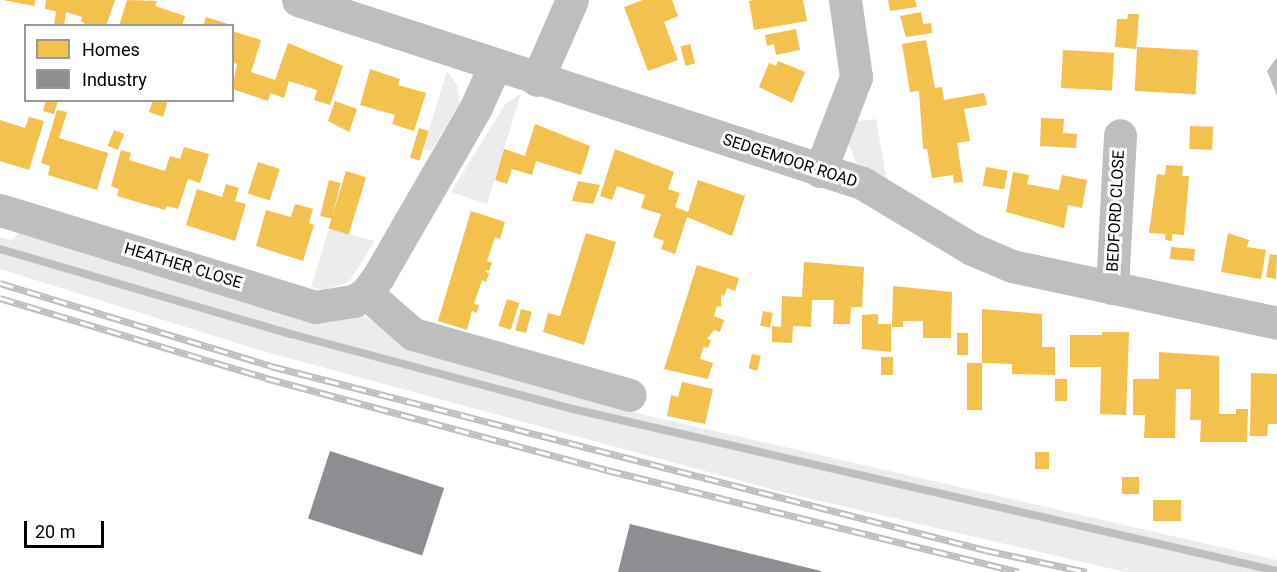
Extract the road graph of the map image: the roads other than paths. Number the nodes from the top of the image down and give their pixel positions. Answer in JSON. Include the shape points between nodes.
{"nodes":[{"id":1,"x":298,"y":0,"type":"edge"},
{"id":2,"x":572,"y":0,"type":"edge"},
{"id":3,"x":845,"y":0,"type":"edge"},
{"id":4,"x":495,"y":65,"type":"junction"},
{"id":5,"x":537,"y":80,"type":"junction"},
{"id":6,"x":1120,"y":135,"type":"dead end"},
{"id":7,"x":820,"y":171,"type":"junction"},
{"id":8,"x":0,"y":210,"type":"edge"},
{"id":9,"x":1112,"y":288,"type":"junction"},
{"id":10,"x":366,"y":293,"type":"junction"},
{"id":11,"x":1277,"y":323,"type":"edge"},
{"id":12,"x":630,"y":395,"type":"dead end"}],
"edges":[{"from":1,"to":4,"type":"street","name":"SEDGEMOOR ROAD"},
{"from":2,"to":5,"type":"street"},
{"from":3,"to":7,"type":"street","via":[[856,77]]},
{"from":4,"to":5,"type":"street","name":"SEDGEMOOR ROAD"},
{"from":4,"to":10,"type":"street","via":[[476,107]]},
{"from":5,"to":7,"type":"street","name":"SEDGEMOOR ROAD"},
{"from":6,"to":9,"type":"street","name":"BEDFORD CLOSE"},
{"from":7,"to":9,"type":"street","name":"SEDGEMOOR ROAD","via":[[879,191],[972,249],[1012,266]]},
{"from":8,"to":10,"type":"street","name":"HEATHER CLOSE","via":[[315,307],[336,306]]},
{"from":9,"to":11,"type":"street","name":"SEDGEMOOR ROAD"},
{"from":10,"to":12,"type":"street","via":[[413,334]]}]}
